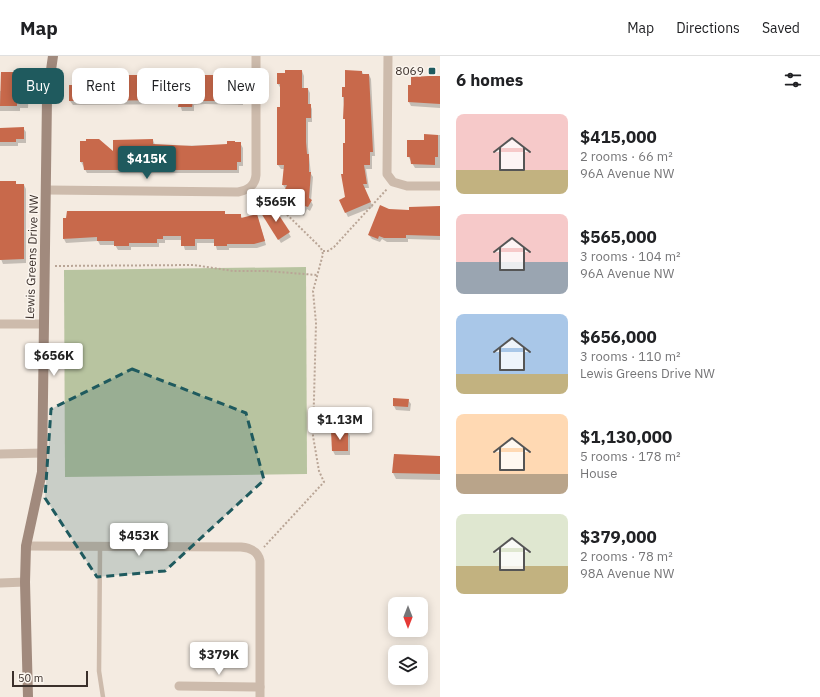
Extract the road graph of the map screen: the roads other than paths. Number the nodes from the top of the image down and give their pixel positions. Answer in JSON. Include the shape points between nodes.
{"nodes":[{"id":1,"x":54,"y":56,"type":"edge"},
{"id":2,"x":256,"y":56,"type":"edge"},
{"id":3,"x":388,"y":56,"type":"edge"},
{"id":4,"x":440,"y":186,"type":"edge"},
{"id":5,"x":47,"y":190,"type":"junction"},
{"id":6,"x":0,"y":324,"type":"edge"},
{"id":7,"x":43,"y":324,"type":"junction"},
{"id":8,"x":43,"y":453,"type":"junction"},
{"id":9,"x":0,"y":454,"type":"edge"},
{"id":10,"x":26,"y":546,"type":"junction"},
{"id":11,"x":100,"y":547,"type":"junction"},
{"id":12,"x":25,"y":582,"type":"junction"},
{"id":13,"x":0,"y":583,"type":"edge"},
{"id":14,"x":179,"y":686,"type":"dead end"},
{"id":15,"x":260,"y":687,"type":"junction"},
{"id":16,"x":28,"y":697,"type":"edge"},
{"id":17,"x":103,"y":697,"type":"edge"},
{"id":18,"x":260,"y":697,"type":"edge"}],
"edges":[{"from":1,"to":5,"type":"street","name":"Lewis Greens Drive NW","via":[[47,98]]},
{"from":2,"to":5,"type":"street","via":[[256,175],[252,186],[247,190]]},
{"from":3,"to":4,"type":"street","via":[[387,174],[393,182],[407,186]]},
{"from":5,"to":7,"type":"street","name":"Lewis Greens Drive NW"},
{"from":6,"to":7,"type":"street"},
{"from":7,"to":8,"type":"street","name":"Lewis Greens Drive NW"},
{"from":8,"to":9,"type":"street"},
{"from":8,"to":10,"type":"street","name":"Lewis Greens Drive NW","via":[[42,472]]},
{"from":10,"to":11,"type":"street"},
{"from":10,"to":12,"type":"street","name":"Lewis Greens Drive NW"},
{"from":11,"to":15,"type":"street","via":[[241,547],[258,554]]},
{"from":11,"to":17,"type":"lane","via":[[99,671]]},
{"from":12,"to":13,"type":"street"},
{"from":12,"to":16,"type":"street","name":"Lewis Greens Drive NW"},
{"from":14,"to":15,"type":"street"},
{"from":15,"to":18,"type":"street"}]}
